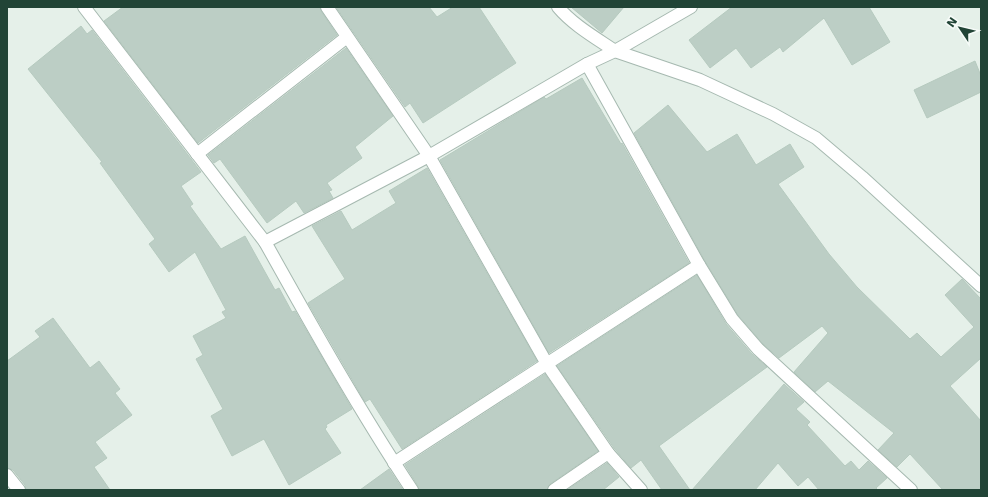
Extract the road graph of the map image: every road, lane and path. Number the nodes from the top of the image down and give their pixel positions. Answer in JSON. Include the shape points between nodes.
{"nodes":[{"id":1,"x":84,"y":7,"type":"edge"},
{"id":2,"x":327,"y":7,"type":"edge"},
{"id":3,"x":691,"y":7,"type":"edge"},
{"id":4,"x":562,"y":9,"type":"edge"},
{"id":5,"x":347,"y":37,"type":"junction"},
{"id":6,"x":615,"y":51,"type":"junction"},
{"id":7,"x":587,"y":64,"type":"junction"},
{"id":8,"x":197,"y":154,"type":"junction"},
{"id":9,"x":429,"y":156,"type":"junction"},
{"id":10,"x":265,"y":242,"type":"junction"},
{"id":11,"x":699,"y":265,"type":"junction"},
{"id":12,"x":981,"y":286,"type":"edge"},
{"id":13,"x":547,"y":364,"type":"junction"},
{"id":14,"x":608,"y":453,"type":"junction"},
{"id":15,"x":394,"y":463,"type":"junction"},
{"id":16,"x":7,"y":475,"type":"edge"},
{"id":17,"x":19,"y":490,"type":"edge"},
{"id":18,"x":412,"y":490,"type":"edge"},
{"id":19,"x":554,"y":490,"type":"edge"},
{"id":20,"x":641,"y":490,"type":"edge"},
{"id":21,"x":911,"y":490,"type":"edge"}],
"edges":[{"from":1,"to":8,"type":"street"},
{"from":2,"to":5,"type":"street"},
{"from":3,"to":6,"type":"street"},
{"from":4,"to":6,"type":"street","via":[[580,27]]},
{"from":5,"to":8,"type":"street"},
{"from":5,"to":9,"type":"street"},
{"from":6,"to":7,"type":"street"},
{"from":6,"to":12,"type":"street","via":[[700,80],[773,114],[816,138]]},
{"from":7,"to":9,"type":"street"},
{"from":7,"to":11,"type":"street"},
{"from":8,"to":10,"type":"street"},
{"from":9,"to":10,"type":"street"},
{"from":9,"to":13,"type":"street"},
{"from":10,"to":15,"type":"street","via":[[324,348]]},
{"from":11,"to":13,"type":"street"},
{"from":11,"to":21,"type":"street","via":[[732,319],[758,349]]},
{"from":13,"to":14,"type":"street"},
{"from":13,"to":15,"type":"street"},
{"from":14,"to":19,"type":"street"},
{"from":14,"to":20,"type":"street"},
{"from":15,"to":18,"type":"street"},
{"from":16,"to":17,"type":"street"}]}
